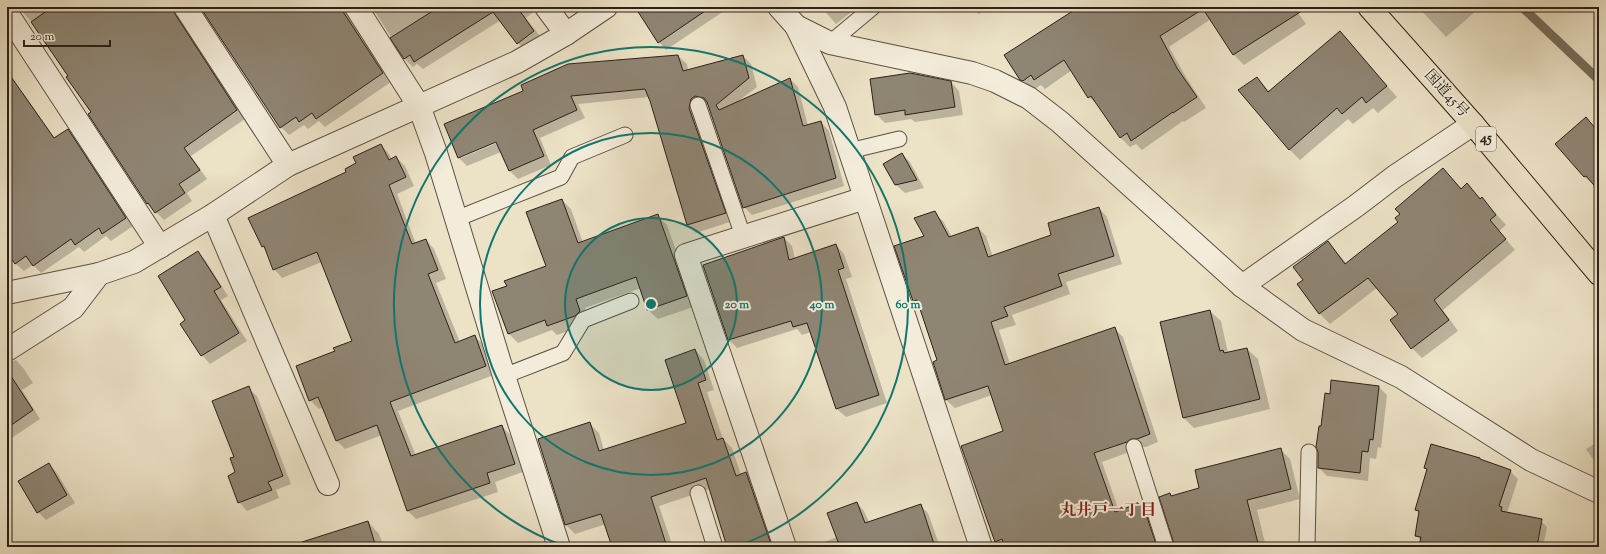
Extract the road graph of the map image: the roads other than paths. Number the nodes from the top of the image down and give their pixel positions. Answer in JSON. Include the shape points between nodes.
{"nodes":[{"id":1,"x":185,"y":7,"type":"edge"},
{"id":2,"x":356,"y":7,"type":"edge"},
{"id":3,"x":546,"y":7,"type":"edge"},
{"id":4,"x":606,"y":7,"type":"edge"},
{"id":5,"x":779,"y":7,"type":"edge"},
{"id":6,"x":873,"y":7,"type":"edge"},
{"id":7,"x":1369,"y":7,"type":"edge"},
{"id":8,"x":7,"y":13,"type":"edge"},
{"id":9,"x":796,"y":26,"type":"junction"},
{"id":10,"x":566,"y":34,"type":"junction"},
{"id":11,"x":830,"y":43,"type":"junction"},
{"id":12,"x":698,"y":105,"type":"dead end"},
{"id":13,"x":419,"y":106,"type":"junction"},
{"id":14,"x":1473,"y":124,"type":"junction"},
{"id":15,"x":625,"y":135,"type":"dead end"},
{"id":16,"x":899,"y":140,"type":"dead end"},
{"id":17,"x":849,"y":151,"type":"junction"},
{"id":18,"x":288,"y":165,"type":"junction"},
{"id":19,"x":865,"y":198,"type":"junction"},
{"id":20,"x":213,"y":215,"type":"junction"},
{"id":21,"x":456,"y":219,"type":"junction"},
{"id":22,"x":743,"y":236,"type":"junction"},
{"id":23,"x":160,"y":247,"type":"junction"},
{"id":24,"x":99,"y":274,"type":"junction"},
{"id":25,"x":1599,"y":274,"type":"edge"},
{"id":26,"x":1242,"y":286,"type":"junction"},
{"id":27,"x":7,"y":292,"type":"edge"},
{"id":28,"x":631,"y":301,"type":"dead end"},
{"id":29,"x":7,"y":350,"type":"edge"},
{"id":30,"x":504,"y":376,"type":"junction"},
{"id":31,"x":1134,"y":447,"type":"dead end"},
{"id":32,"x":1309,"y":452,"type":"dead end"},
{"id":33,"x":328,"y":484,"type":"dead end"},
{"id":34,"x":1599,"y":492,"type":"edge"},
{"id":35,"x":698,"y":493,"type":"dead end"},
{"id":36,"x":559,"y":547,"type":"edge"},
{"id":37,"x":715,"y":547,"type":"edge"},
{"id":38,"x":785,"y":547,"type":"edge"},
{"id":39,"x":981,"y":547,"type":"edge"},
{"id":40,"x":1166,"y":547,"type":"edge"},
{"id":41,"x":1307,"y":547,"type":"edge"}],
"edges":[{"from":1,"to":18,"type":"street"},
{"from":2,"to":13,"type":"street"},
{"from":3,"to":10,"type":"street"},
{"from":4,"to":10,"type":"street"},
{"from":5,"to":9,"type":"street"},
{"from":6,"to":11,"type":"lane"},
{"from":7,"to":14,"type":"highway","name":"国道45号","number":"45"},
{"from":8,"to":23,"type":"street"},
{"from":9,"to":11,"type":"street"},
{"from":9,"to":17,"type":"street","via":[[835,107]]},
{"from":10,"to":13,"type":"street","via":[[517,62]]},
{"from":11,"to":26,"type":"street","via":[[972,73],[1029,98],[1060,122]]},
{"from":12,"to":22,"type":"lane"},
{"from":13,"to":18,"type":"street"},
{"from":13,"to":21,"type":"street"},
{"from":14,"to":25,"type":"highway","name":"国道45号","number":"45"},
{"from":14,"to":26,"type":"street"},
{"from":15,"to":21,"type":"lane","via":[[572,157],[561,177]]},
{"from":16,"to":17,"type":"lane"},
{"from":17,"to":19,"type":"street"},
{"from":18,"to":20,"type":"street"},
{"from":19,"to":22,"type":"street"},
{"from":19,"to":39,"type":"street"},
{"from":20,"to":23,"type":"street"},
{"from":20,"to":33,"type":"street"},
{"from":21,"to":30,"type":"street"},
{"from":22,"to":38,"type":"street","via":[[686,255]]},
{"from":23,"to":24,"type":"street","via":[[134,262]]},
{"from":24,"to":27,"type":"street"},
{"from":24,"to":29,"type":"street","via":[[73,308]]},
{"from":26,"to":34,"type":"street","via":[[1303,330],[1401,377],[1531,460]]},
{"from":28,"to":30,"type":"lane","via":[[583,320],[563,353]]},
{"from":30,"to":36,"type":"street"},
{"from":31,"to":40,"type":"lane"},
{"from":32,"to":41,"type":"lane"},
{"from":35,"to":37,"type":"lane"}]}
